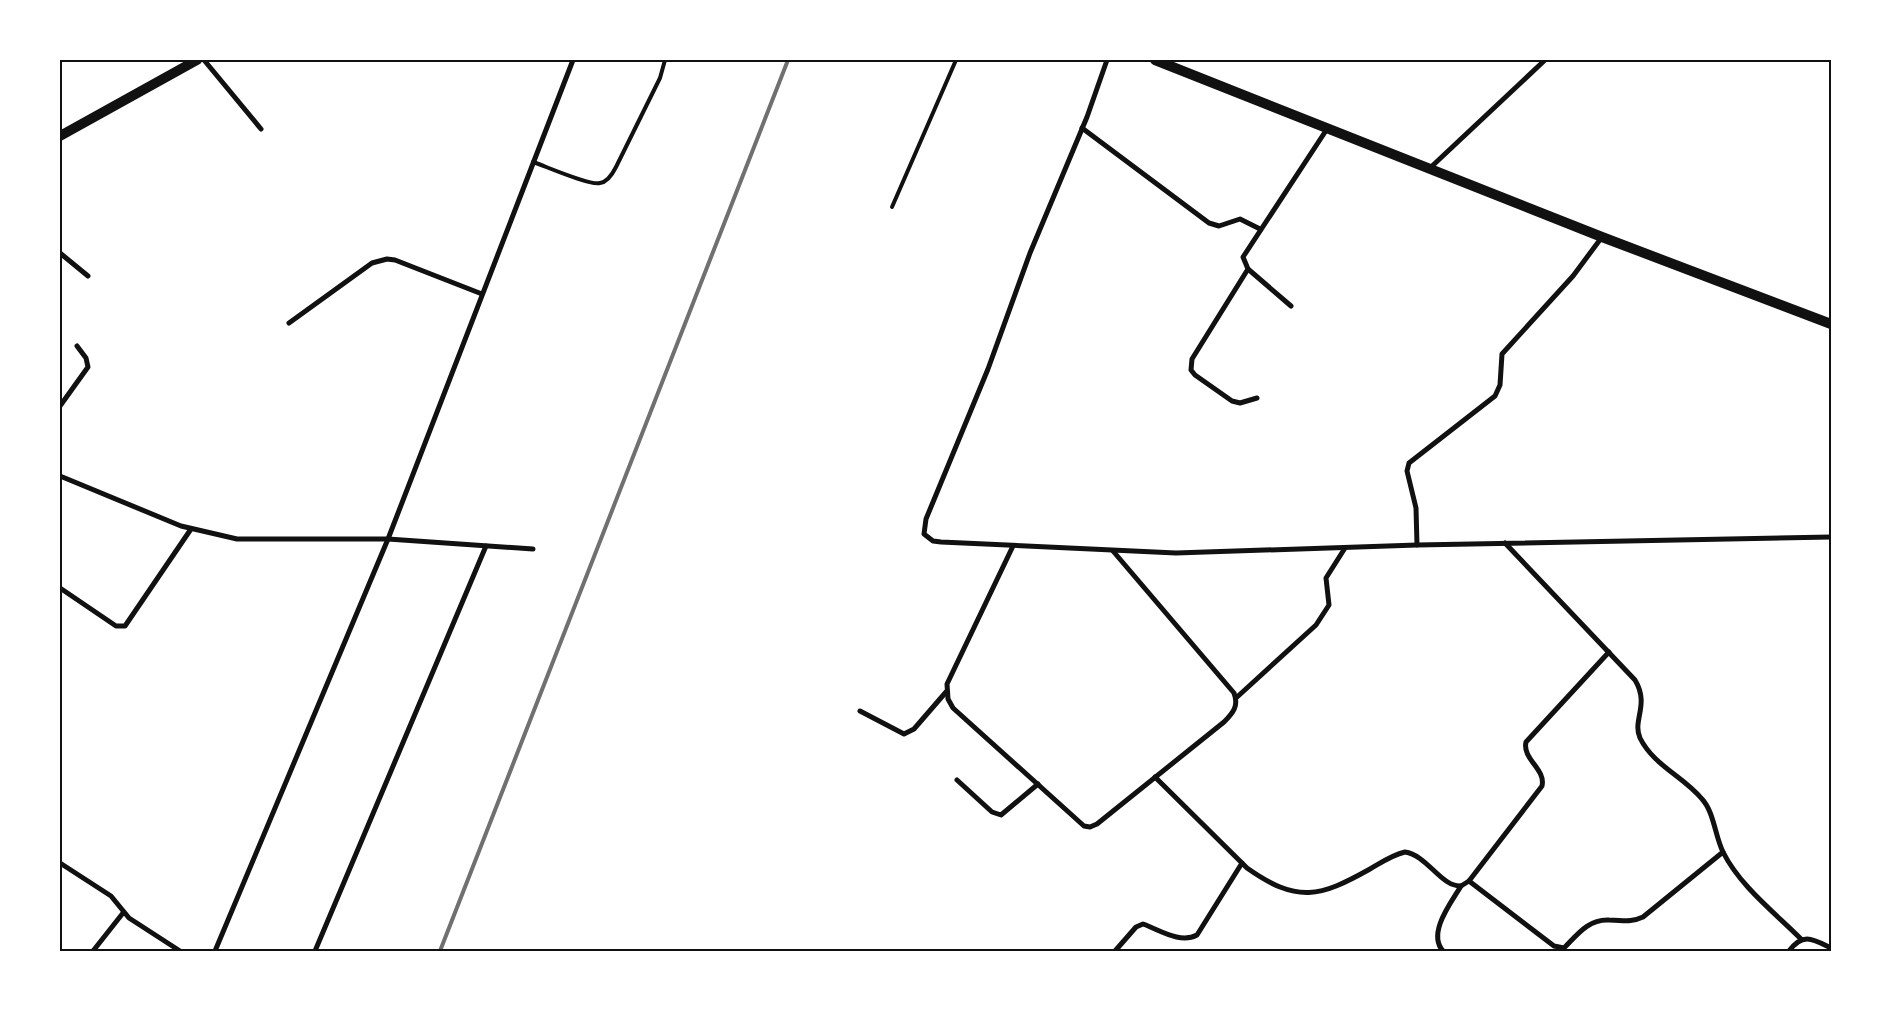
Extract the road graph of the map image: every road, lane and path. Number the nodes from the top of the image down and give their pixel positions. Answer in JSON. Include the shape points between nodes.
{"nodes":[{"id":1,"x":198,"y":60,"type":"edge"},
{"id":2,"x":573,"y":60,"type":"edge"},
{"id":3,"x":665,"y":60,"type":"edge"},
{"id":4,"x":956,"y":60,"type":"edge"},
{"id":5,"x":1107,"y":60,"type":"edge"},
{"id":6,"x":1156,"y":60,"type":"edge"},
{"id":7,"x":1545,"y":60,"type":"edge"},
{"id":8,"x":1082,"y":128,"type":"junction"},
{"id":9,"x":261,"y":129,"type":"dead end"},
{"id":10,"x":1327,"y":129,"type":"junction"},
{"id":11,"x":60,"y":136,"type":"edge"},
{"id":12,"x":533,"y":162,"type":"junction"},
{"id":13,"x":1430,"y":168,"type":"junction"},
{"id":14,"x":892,"y":207,"type":"dead end"},
{"id":15,"x":1260,"y":229,"type":"junction"},
{"id":16,"x":1602,"y":237,"type":"junction"},
{"id":17,"x":60,"y":253,"type":"edge"},
{"id":18,"x":1248,"y":269,"type":"junction"},
{"id":19,"x":88,"y":276,"type":"dead end"},
{"id":20,"x":482,"y":294,"type":"junction"},
{"id":21,"x":1291,"y":306,"type":"dead end"},
{"id":22,"x":289,"y":323,"type":"dead end"},
{"id":23,"x":1831,"y":324,"type":"edge"},
{"id":24,"x":77,"y":346,"type":"dead end"},
{"id":25,"x":1257,"y":398,"type":"dead end"},
{"id":26,"x":60,"y":406,"type":"edge"},
{"id":27,"x":60,"y":476,"type":"edge"},
{"id":28,"x":191,"y":528,"type":"junction"},
{"id":29,"x":1831,"y":538,"type":"edge"},
{"id":30,"x":388,"y":539,"type":"junction"},
{"id":31,"x":1505,"y":543,"type":"junction"},
{"id":32,"x":1417,"y":545,"type":"junction"},
{"id":33,"x":486,"y":546,"type":"junction"},
{"id":34,"x":1013,"y":546,"type":"junction"},
{"id":35,"x":1345,"y":548,"type":"junction"},
{"id":36,"x":533,"y":550,"type":"dead end"},
{"id":37,"x":1113,"y":551,"type":"junction"},
{"id":38,"x":60,"y":588,"type":"edge"},
{"id":39,"x":1610,"y":652,"type":"junction"},
{"id":40,"x":946,"y":692,"type":"junction"},
{"id":41,"x":1236,"y":698,"type":"junction"},
{"id":42,"x":860,"y":711,"type":"dead end"},
{"id":43,"x":1155,"y":777,"type":"junction"},
{"id":44,"x":957,"y":780,"type":"dead end"},
{"id":45,"x":1038,"y":784,"type":"junction"},
{"id":46,"x":1723,"y":852,"type":"junction"},
{"id":47,"x":60,"y":863,"type":"edge"},
{"id":48,"x":1242,"y":863,"type":"junction"},
{"id":49,"x":1469,"y":881,"type":"junction"},
{"id":50,"x":1461,"y":886,"type":"junction"},
{"id":51,"x":123,"y":913,"type":"junction"},
{"id":52,"x":1801,"y":939,"type":"junction"},
{"id":53,"x":1831,"y":948,"type":"edge"},
{"id":54,"x":93,"y":951,"type":"edge"},
{"id":55,"x":180,"y":951,"type":"edge"},
{"id":56,"x":215,"y":951,"type":"edge"},
{"id":57,"x":315,"y":951,"type":"edge"},
{"id":58,"x":1115,"y":951,"type":"edge"},
{"id":59,"x":1443,"y":951,"type":"edge"},
{"id":60,"x":1789,"y":951,"type":"edge"}],
"edges":[{"from":1,"to":9,"type":"street"},
{"from":1,"to":11,"type":"main road"},
{"from":2,"to":12,"type":"street"},
{"from":3,"to":12,"type":"lane","via":[[660,78],[616,167],[606,180],[600,184],[588,182]]},
{"from":4,"to":14,"type":"lane"},
{"from":5,"to":8,"type":"street"},
{"from":6,"to":10,"type":"main road"},
{"from":7,"to":13,"type":"street"},
{"from":8,"to":15,"type":"street","via":[[1209,223],[1219,226],[1240,219]]},
{"from":8,"to":34,"type":"street","via":[[924,527],[924,534],[933,541]]},
{"from":10,"to":13,"type":"main road"},
{"from":10,"to":15,"type":"street"},
{"from":12,"to":20,"type":"street"},
{"from":13,"to":16,"type":"main road"},
{"from":15,"to":18,"type":"street","via":[[1243,257]]},
{"from":16,"to":23,"type":"main road"},
{"from":16,"to":32,"type":"street","via":[[1554,299],[1506,348],[1500,358],[1500,385],[1495,396],[1409,463],[1407,471],[1416,508]]},
{"from":17,"to":19,"type":"street"},
{"from":18,"to":21,"type":"street"},
{"from":18,"to":25,"type":"street","via":[[1190,365],[1195,375],[1232,401],[1240,403]]},
{"from":20,"to":22,"type":"street","via":[[387,259],[372,263]]},
{"from":20,"to":30,"type":"street"},
{"from":24,"to":26,"type":"street","via":[[88,367]]},
{"from":27,"to":28,"type":"street"},
{"from":28,"to":30,"type":"street","via":[[237,539]]},
{"from":28,"to":38,"type":"street","via":[[125,626],[116,626]]},
{"from":29,"to":31,"type":"street"},
{"from":30,"to":33,"type":"street"},
{"from":30,"to":56,"type":"street"},
{"from":31,"to":32,"type":"street"},
{"from":31,"to":39,"type":"street"},
{"from":32,"to":35,"type":"street"},
{"from":33,"to":36,"type":"street"},
{"from":33,"to":57,"type":"street"},
{"from":34,"to":37,"type":"street"},
{"from":34,"to":40,"type":"street"},
{"from":35,"to":37,"type":"street","via":[[1195,553]]},
{"from":35,"to":41,"type":"street","via":[[1326,578],[1330,598],[1326,612]]},
{"from":37,"to":41,"type":"street"},
{"from":39,"to":46,"type":"street","via":[[1641,690],[1638,727],[1642,741],[1658,763],[1704,800]]},
{"from":39,"to":49,"type":"street","via":[[1526,742],[1526,753],[1540,774],[1542,786]]},
{"from":40,"to":42,"type":"street","via":[[914,729],[904,734]]},
{"from":40,"to":45,"type":"street","via":[[953,708]]},
{"from":41,"to":43,"type":"street","via":[[1232,714]]},
{"from":43,"to":45,"type":"street","via":[[1090,827],[1084,826]]},
{"from":43,"to":48,"type":"street"},
{"from":44,"to":45,"type":"street","via":[[992,812],[1001,815]]},
{"from":46,"to":49,"type":"street","via":[[1643,917],[1630,923],[1608,920],[1593,923],[1583,928],[1564,948],[1554,946]]},
{"from":46,"to":52,"type":"street","via":[[1748,887]]},
{"from":47,"to":51,"type":"street","via":[[110,896]]},
{"from":48,"to":50,"type":"street","via":[[1275,883],[1297,891],[1316,893],[1339,886],[1405,852],[1418,856],[1450,884]]},
{"from":48,"to":58,"type":"street","via":[[1197,935],[1181,939],[1143,924],[1136,927]]},
{"from":49,"to":50,"type":"street"},
{"from":50,"to":59,"type":"street","via":[[1439,926],[1437,937]]},
{"from":51,"to":54,"type":"street"},
{"from":51,"to":55,"type":"street"},
{"from":52,"to":53,"type":"street"},
{"from":52,"to":60,"type":"street"}]}
